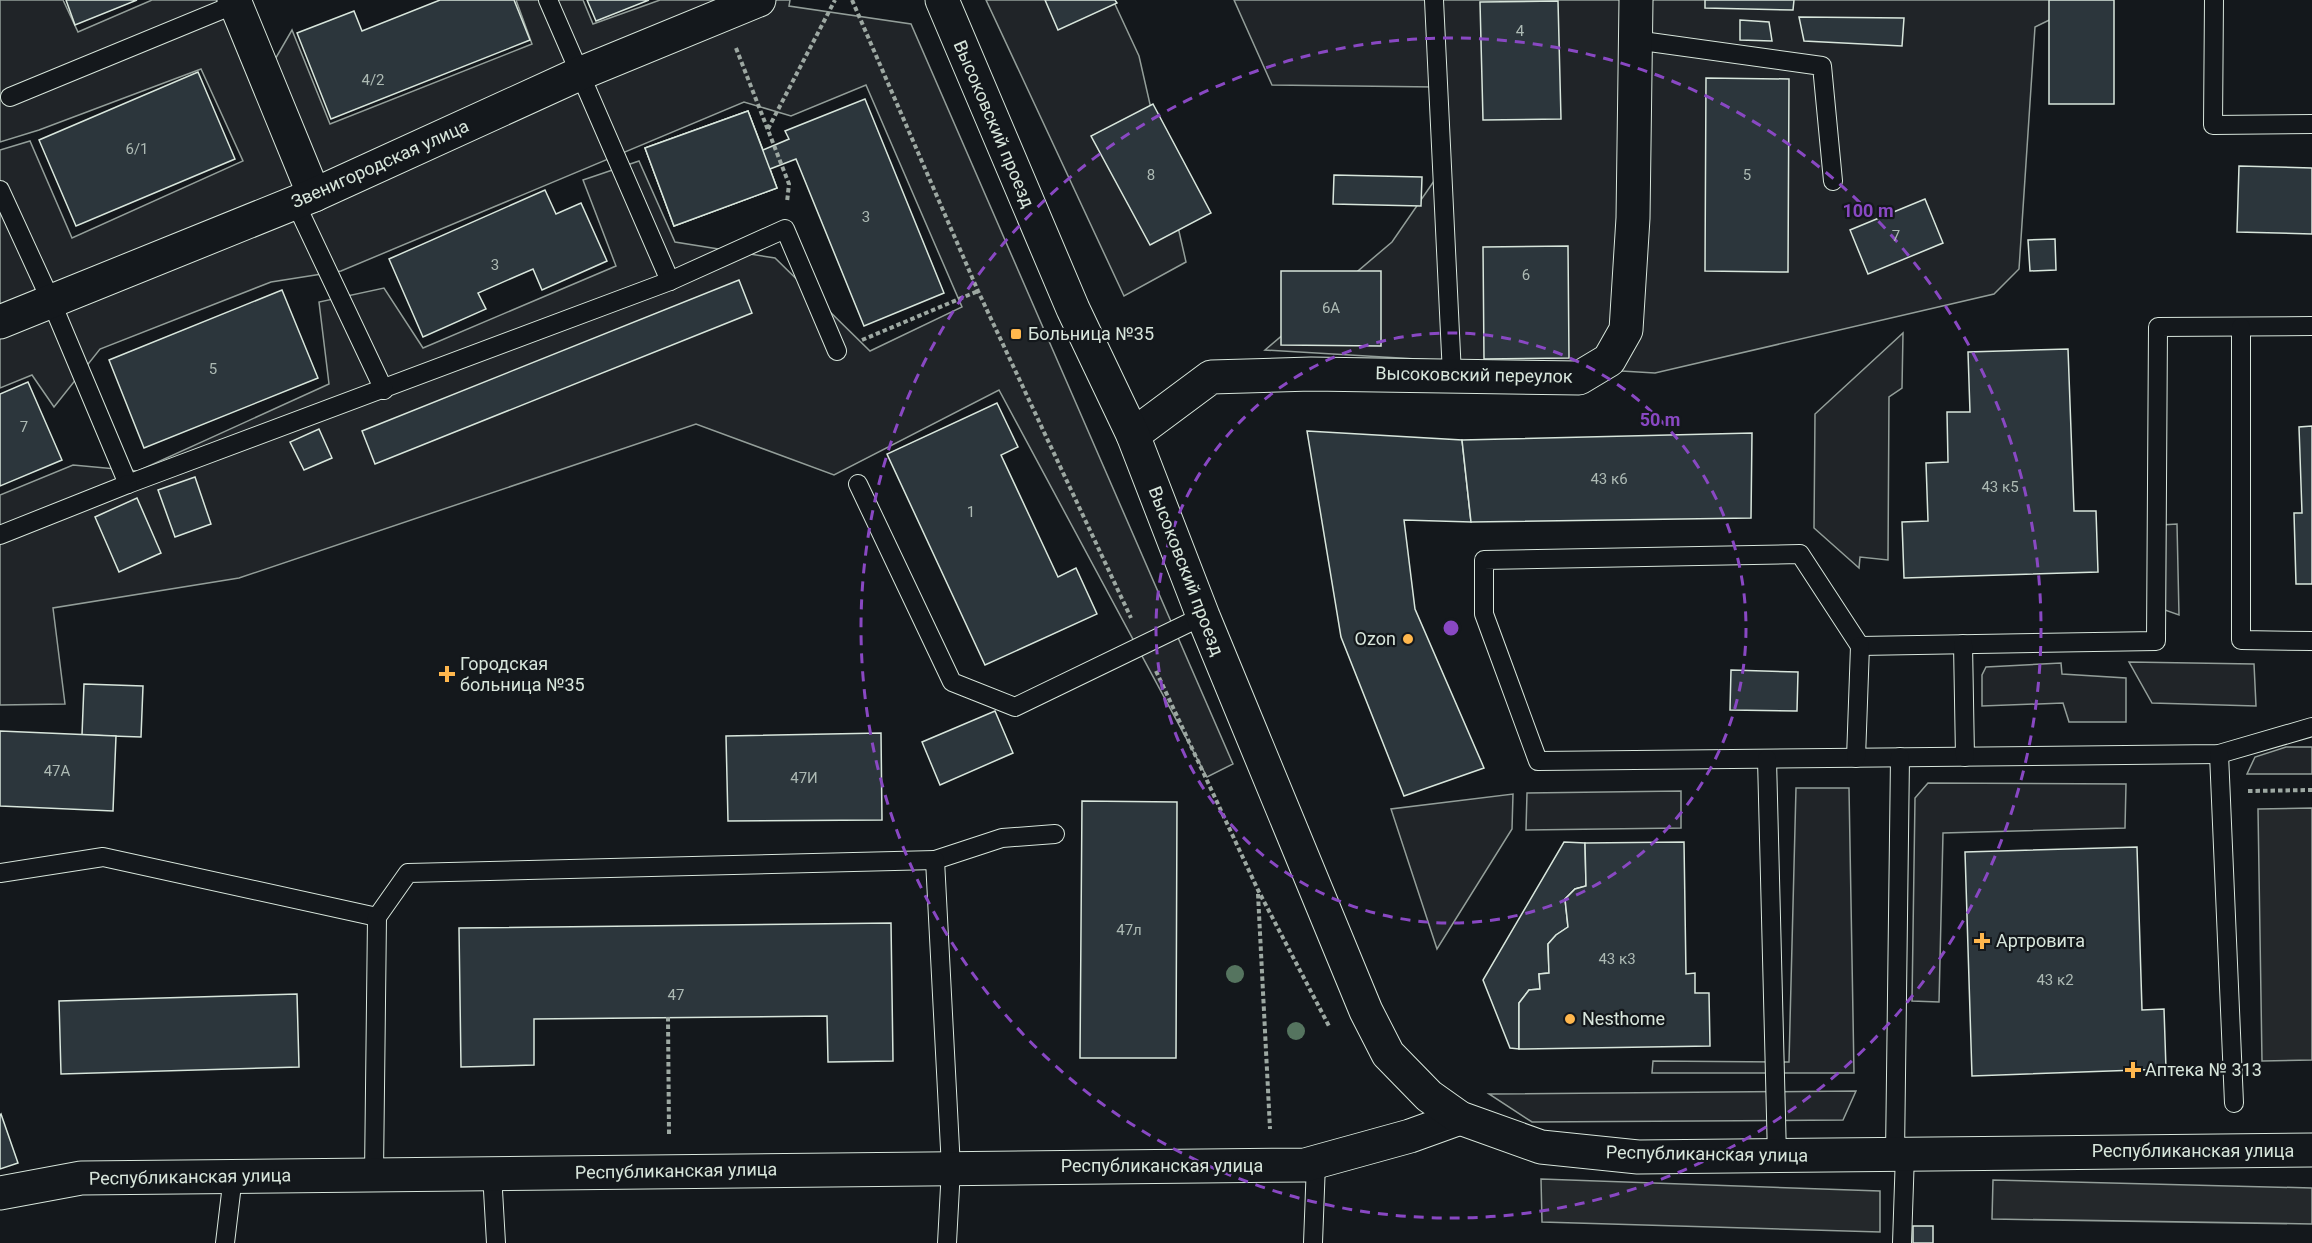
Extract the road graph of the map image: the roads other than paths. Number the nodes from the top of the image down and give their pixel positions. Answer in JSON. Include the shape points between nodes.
{"nodes":[{"id":1,"x":548,"y":0,"type":"edge"},
{"id":2,"x":759,"y":0,"type":"edge"},
{"id":3,"x":942,"y":0,"type":"edge"},
{"id":4,"x":1434,"y":0,"type":"edge"},
{"id":5,"x":1636,"y":0,"type":"edge"},
{"id":6,"x":2214,"y":0,"type":"edge"},
{"id":7,"x":238,"y":1,"type":"edge"},
{"id":8,"x":1635,"y":40,"type":"junction"},
{"id":9,"x":579,"y":74,"type":"junction"},
{"id":10,"x":10,"y":97,"type":"dead end"},
{"id":11,"x":2312,"y":124,"type":"edge"},
{"id":12,"x":1833,"y":181,"type":"dead end"},
{"id":13,"x":0,"y":190,"type":"edge"},
{"id":14,"x":305,"y":199,"type":"junction"},
{"id":15,"x":670,"y":281,"type":"junction"},
{"id":16,"x":51,"y":302,"type":"junction"},
{"id":17,"x":0,"y":322,"type":"edge"},
{"id":18,"x":2312,"y":326,"type":"edge"},
{"id":19,"x":2241,"y":327,"type":"junction"},
{"id":20,"x":837,"y":351,"type":"road end"},
{"id":21,"x":1452,"y":375,"type":"junction"},
{"id":22,"x":384,"y":390,"type":"junction"},
{"id":23,"x":1133,"y":435,"type":"junction"},
{"id":24,"x":128,"y":484,"type":"junction"},
{"id":25,"x":858,"y":484,"type":"dead end"},
{"id":26,"x":0,"y":535,"type":"edge"},
{"id":27,"x":1203,"y":616,"type":"junction"},
{"id":28,"x":2312,"y":641,"type":"edge"},
{"id":29,"x":1963,"y":644,"type":"junction"},
{"id":30,"x":1860,"y":645,"type":"junction"},
{"id":31,"x":2312,"y":727,"type":"edge"},
{"id":32,"x":2219,"y":754,"type":"junction"},
{"id":33,"x":1900,"y":757,"type":"junction"},
{"id":34,"x":1965,"y":757,"type":"junction"},
{"id":35,"x":1856,"y":758,"type":"junction"},
{"id":36,"x":1767,"y":759,"type":"junction"},
{"id":37,"x":1055,"y":834,"type":"dead end"},
{"id":38,"x":935,"y":860,"type":"junction"},
{"id":39,"x":0,"y":873,"type":"edge"},
{"id":40,"x":377,"y":917,"type":"junction"},
{"id":41,"x":2234,"y":1103,"type":"dead end"},
{"id":42,"x":1460,"y":1118,"type":"junction"},
{"id":43,"x":2312,"y":1150,"type":"edge"},
{"id":44,"x":1900,"y":1154,"type":"junction"},
{"id":45,"x":1777,"y":1156,"type":"junction"},
{"id":46,"x":1316,"y":1163,"type":"junction"},
{"id":47,"x":951,"y":1168,"type":"junction"},
{"id":48,"x":492,"y":1173,"type":"junction"},
{"id":49,"x":374,"y":1174,"type":"junction"},
{"id":50,"x":233,"y":1176,"type":"junction"},
{"id":51,"x":0,"y":1193,"type":"edge"},
{"id":52,"x":225,"y":1243,"type":"edge"},
{"id":53,"x":496,"y":1243,"type":"edge"},
{"id":54,"x":947,"y":1243,"type":"edge"},
{"id":55,"x":1314,"y":1243,"type":"edge"},
{"id":56,"x":1902,"y":1243,"type":"edge"}],
"edges":[{"from":1,"to":9,"type":"lane"},
{"from":2,"to":9,"type":"street","name":"Звенигородская улица"},
{"from":3,"to":23,"type":"street","name":"Высоковский проезд","via":[[1073,309]]},
{"from":4,"to":21,"type":"lane"},
{"from":5,"to":8,"type":"street","name":"Высоковский переулок"},
{"from":6,"to":11,"type":"lane","via":[[2213,125]]},
{"from":7,"to":10,"type":"lane"},
{"from":7,"to":14,"type":"street"},
{"from":8,"to":12,"type":"lane","via":[[1822,66]]},
{"from":8,"to":21,"type":"street","name":"Высоковский переулок","via":[[1634,218],[1626,330],[1609,360],[1579,378]]},
{"from":9,"to":14,"type":"street","name":"Звенигородская улица"},
{"from":9,"to":15,"type":"lane"},
{"from":13,"to":16,"type":"lane"},
{"from":14,"to":16,"type":"street","name":"Звенигородская улица"},
{"from":14,"to":22,"type":"lane"},
{"from":15,"to":20,"type":"lane","via":[[785,229]]},
{"from":15,"to":22,"type":"lane"},
{"from":16,"to":17,"type":"street","name":"Звенигородская улица"},
{"from":16,"to":24,"type":"lane"},
{"from":18,"to":19,"type":"lane"},
{"from":19,"to":28,"type":"lane","via":[[2241,640]]},
{"from":19,"to":29,"type":"lane","via":[[2158,327],[2156,641]]},
{"from":21,"to":23,"type":"street","name":"Высоковский переулок","via":[[1211,377]]},
{"from":22,"to":24,"type":"lane"},
{"from":23,"to":27,"type":"street","name":"Высоковский проезд"},
{"from":24,"to":26,"type":"lane"},
{"from":25,"to":27,"type":"lane","via":[[952,682],[1015,707]]},
{"from":27,"to":42,"type":"street","name":"Высоковский проезд","via":[[1366,1011],[1388,1054],[1429,1096]]},
{"from":29,"to":30,"type":"lane"},
{"from":29,"to":34,"type":"lane"},
{"from":30,"to":35,"type":"lane"},
{"from":30,"to":36,"type":"lane","via":[[1800,554],[1484,560],[1484,614],[1538,761]]},
{"from":31,"to":32,"type":"lane"},
{"from":32,"to":34,"type":"lane"},
{"from":32,"to":41,"type":"lane"},
{"from":33,"to":34,"type":"lane"},
{"from":33,"to":35,"type":"lane"},
{"from":33,"to":44,"type":"lane"},
{"from":35,"to":36,"type":"lane"},
{"from":36,"to":45,"type":"lane"},
{"from":37,"to":38,"type":"lane","via":[[1002,838]]},
{"from":38,"to":40,"type":"lane","via":[[408,873]]},
{"from":38,"to":47,"type":"lane"},
{"from":39,"to":40,"type":"lane","via":[[103,857]]},
{"from":40,"to":49,"type":"lane"},
{"from":42,"to":45,"type":"street","name":"Республиканская улица","via":[[1541,1147],[1638,1157]]},
{"from":42,"to":46,"type":"street","name":"Республиканская улица"},
{"from":43,"to":44,"type":"street","name":"Республиканская улица"},
{"from":44,"to":45,"type":"street","name":"Республиканская улица"},
{"from":44,"to":56,"type":"lane"},
{"from":46,"to":47,"type":"street","name":"Республиканская улица"},
{"from":46,"to":55,"type":"lane"},
{"from":47,"to":48,"type":"street","name":"Республиканская улица"},
{"from":47,"to":54,"type":"lane"},
{"from":48,"to":49,"type":"street","name":"Республиканская улица"},
{"from":48,"to":53,"type":"lane"},
{"from":49,"to":50,"type":"street","name":"Республиканская улица"},
{"from":50,"to":51,"type":"street","name":"Республиканская улица","via":[[81,1178]]},
{"from":50,"to":52,"type":"lane"}]}
